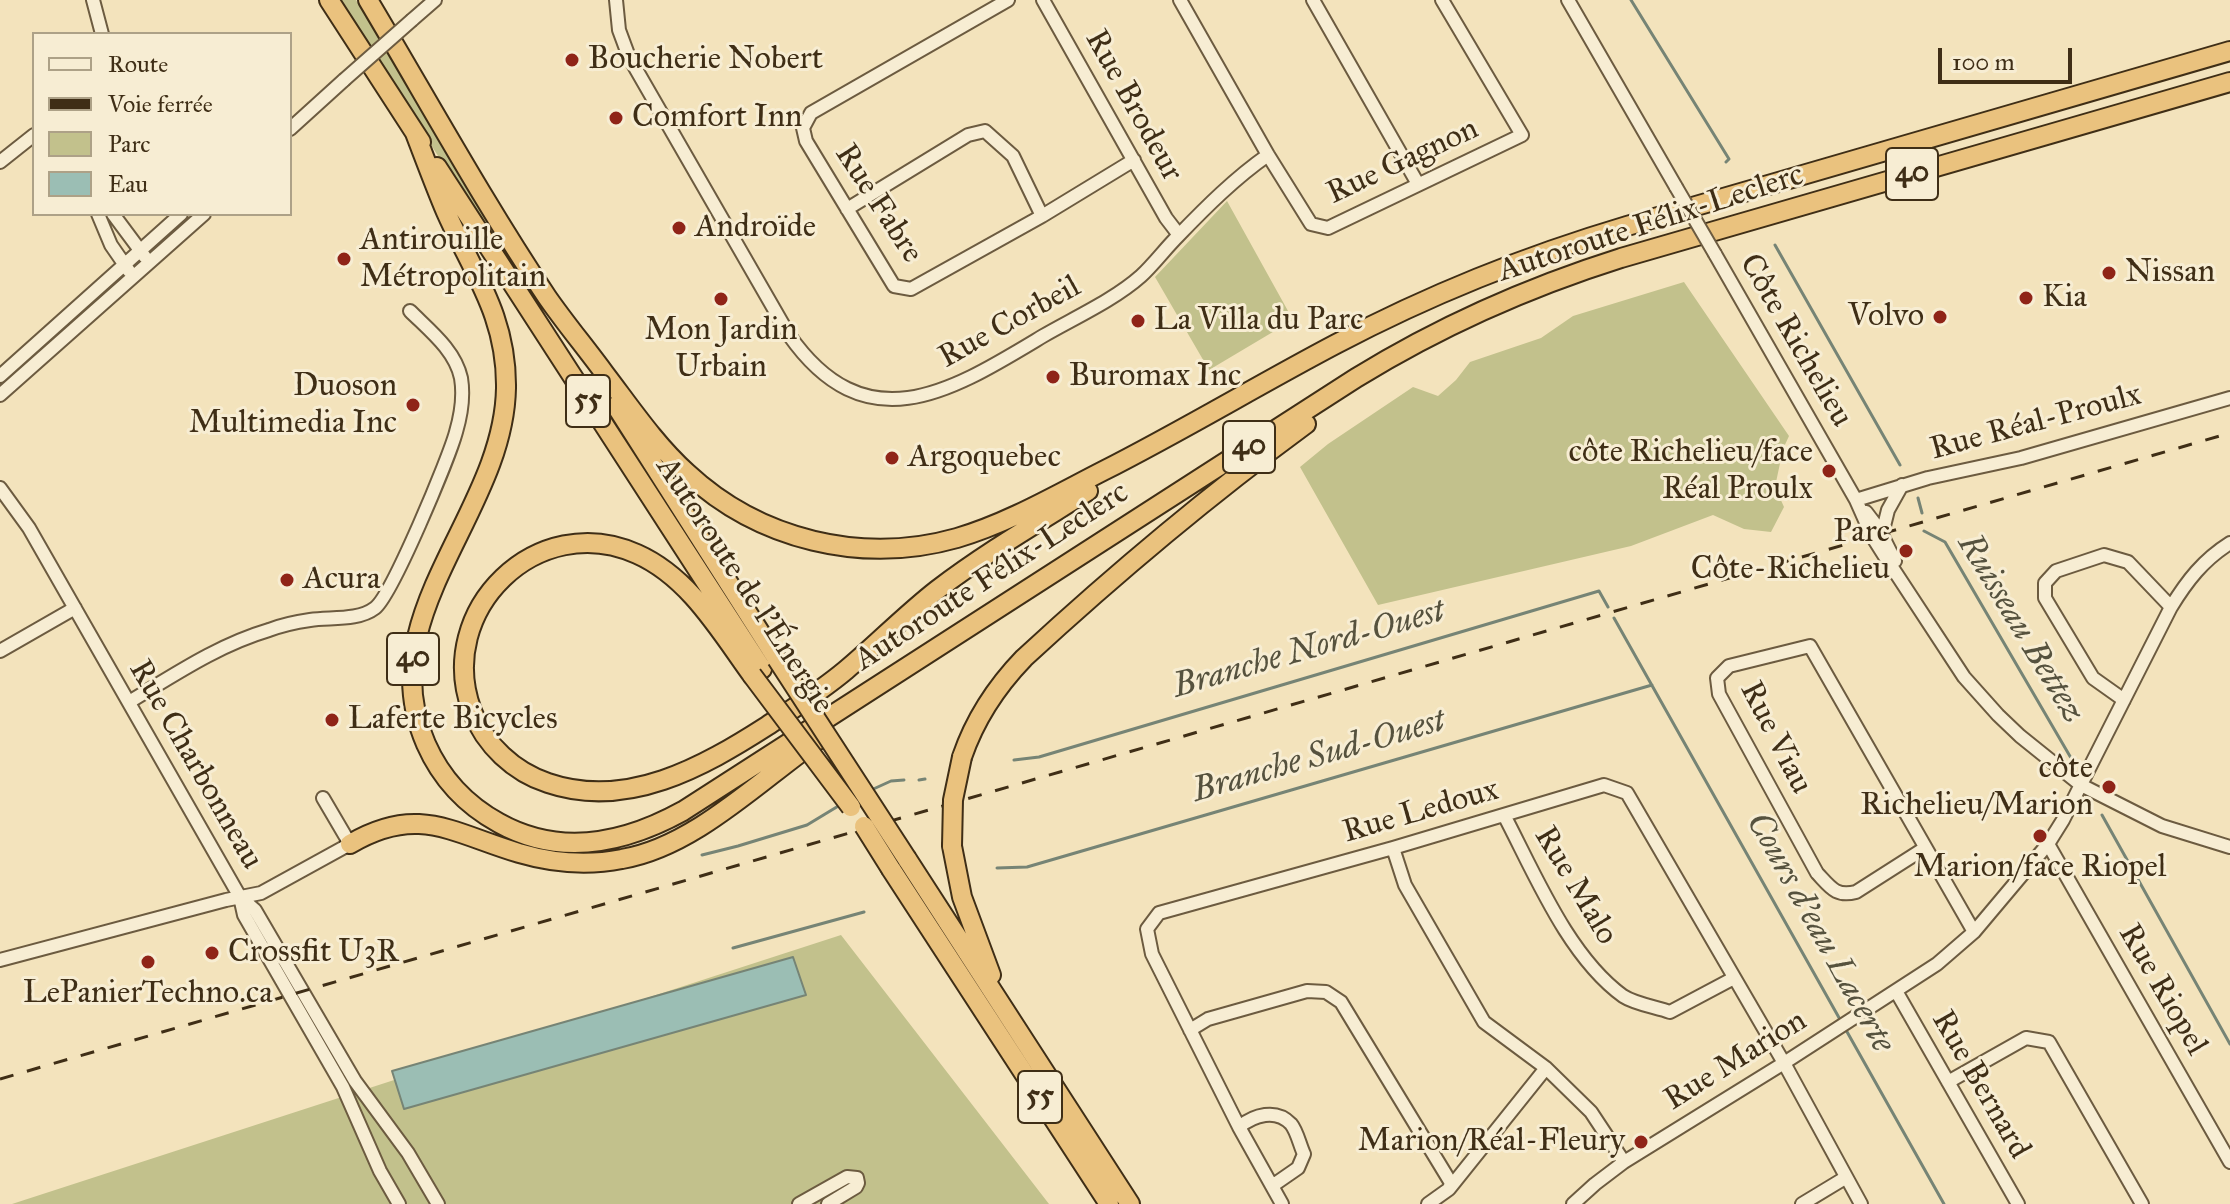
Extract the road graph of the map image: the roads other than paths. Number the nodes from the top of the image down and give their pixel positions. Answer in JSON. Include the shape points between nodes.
{"nodes":[{"id":1,"x":93,"y":0,"type":"edge"},
{"id":2,"x":329,"y":0,"type":"edge"},
{"id":3,"x":368,"y":0,"type":"edge"},
{"id":4,"x":435,"y":0,"type":"edge"},
{"id":5,"x":616,"y":0,"type":"edge"},
{"id":6,"x":1008,"y":0,"type":"edge"},
{"id":7,"x":1043,"y":0,"type":"edge"},
{"id":8,"x":1180,"y":0,"type":"edge"},
{"id":9,"x":1313,"y":0,"type":"edge"},
{"id":10,"x":1442,"y":0,"type":"edge"},
{"id":11,"x":1568,"y":0,"type":"edge"},
{"id":12,"x":101,"y":32,"type":"edge"},
{"id":13,"x":2230,"y":51,"type":"edge"},
{"id":14,"x":2230,"y":82,"type":"edge"},
{"id":15,"x":292,"y":127,"type":"edge"},
{"id":16,"x":415,"y":133,"type":"junction"},
{"id":17,"x":32,"y":137,"type":"edge"},
{"id":18,"x":1268,"y":155,"type":"junction"},
{"id":19,"x":1134,"y":160,"type":"junction"},
{"id":20,"x":0,"y":162,"type":"edge"},
{"id":21,"x":1418,"y":184,"type":"junction"},
{"id":22,"x":847,"y":209,"type":"junction"},
{"id":23,"x":99,"y":216,"type":"edge"},
{"id":24,"x":114,"y":216,"type":"edge"},
{"id":25,"x":179,"y":216,"type":"edge"},
{"id":26,"x":202,"y":216,"type":"edge"},
{"id":27,"x":1042,"y":216,"type":"junction"},
{"id":28,"x":1179,"y":235,"type":"junction"},
{"id":29,"x":139,"y":251,"type":"junction"},
{"id":30,"x":149,"y":262,"type":"junction"},
{"id":31,"x":123,"y":265,"type":"junction"},
{"id":32,"x":133,"y":276,"type":"junction"},
{"id":33,"x":548,"y":299,"type":"junction"},
{"id":34,"x":410,"y":311,"type":"dead end"},
{"id":35,"x":1412,"y":346,"type":"junction"},
{"id":36,"x":0,"y":376,"type":"edge"},
{"id":37,"x":0,"y":395,"type":"edge"},
{"id":38,"x":2230,"y":398,"type":"edge"},
{"id":39,"x":1167,"y":438,"type":"junction"},
{"id":40,"x":1902,"y":485,"type":"junction"},
{"id":41,"x":0,"y":488,"type":"edge"},
{"id":42,"x":1856,"y":500,"type":"junction"},
{"id":43,"x":1882,"y":534,"type":"junction"},
{"id":44,"x":2230,"y":543,"type":"edge"},
{"id":45,"x":1061,"y":569,"type":"junction"},
{"id":46,"x":1906,"y":586,"type":"junction"},
{"id":47,"x":2171,"y":607,"type":"junction"},
{"id":48,"x":75,"y":608,"type":"junction"},
{"id":49,"x":0,"y":651,"type":"edge"},
{"id":50,"x":764,"y":667,"type":"junction"},
{"id":51,"x":2124,"y":700,"type":"junction"},
{"id":52,"x":129,"y":702,"type":"junction"},
{"id":53,"x":2081,"y":785,"type":"junction"},
{"id":54,"x":323,"y":798,"type":"dead end"},
{"id":55,"x":1504,"y":815,"type":"junction"},
{"id":56,"x":350,"y":844,"type":"junction"},
{"id":57,"x":2048,"y":844,"type":"junction"},
{"id":58,"x":2230,"y":847,"type":"edge"},
{"id":59,"x":1393,"y":848,"type":"junction"},
{"id":60,"x":1925,"y":848,"type":"junction"},
{"id":61,"x":899,"y":864,"type":"junction"},
{"id":62,"x":240,"y":897,"type":"junction"},
{"id":63,"x":1974,"y":932,"type":"junction"},
{"id":64,"x":0,"y":960,"type":"edge"},
{"id":65,"x":1734,"y":978,"type":"junction"},
{"id":66,"x":1896,"y":991,"type":"junction"},
{"id":67,"x":1003,"y":1008,"type":"junction"},
{"id":68,"x":1190,"y":1030,"type":"junction"},
{"id":69,"x":1784,"y":1063,"type":"junction"},
{"id":70,"x":1546,"y":1068,"type":"junction"},
{"id":71,"x":1948,"y":1082,"type":"junction"},
{"id":72,"x":1239,"y":1127,"type":"junction"},
{"id":73,"x":1624,"y":1162,"type":"junction"},
{"id":74,"x":2230,"y":1162,"type":"edge"},
{"id":75,"x":1845,"y":1178,"type":"junction"},
{"id":76,"x":1272,"y":1186,"type":"junction"},
{"id":77,"x":1449,"y":1189,"type":"junction"},
{"id":78,"x":828,"y":1199,"type":"edge"},
{"id":79,"x":399,"y":1204,"type":"edge"},
{"id":80,"x":438,"y":1204,"type":"edge"},
{"id":81,"x":799,"y":1204,"type":"edge"},
{"id":82,"x":1109,"y":1204,"type":"edge"},
{"id":83,"x":1130,"y":1204,"type":"edge"},
{"id":84,"x":1282,"y":1204,"type":"edge"},
{"id":85,"x":1428,"y":1204,"type":"edge"},
{"id":86,"x":1573,"y":1204,"type":"edge"},
{"id":87,"x":1802,"y":1204,"type":"edge"},
{"id":88,"x":1861,"y":1204,"type":"edge"},
{"id":89,"x":2018,"y":1204,"type":"edge"},
{"id":90,"x":2142,"y":1204,"type":"edge"}],
"edges":[{"from":1,"to":12,"type":"street"},
{"from":2,"to":16,"type":"highway","name":"Autoroute de l'Énergie","number":"55"},
{"from":3,"to":33,"type":"highway","name":"Autoroute Félix-Leclerc","number":"55"},
{"from":4,"to":15,"type":"street","bridge":true},
{"from":5,"to":28,"type":"street","name":"Rue Corbeil","via":[[627,53],[789,335],[818,368],[854,391],[900,399],[962,383],[1129,285]]},
{"from":6,"to":22,"type":"street","name":"Rue Fabre","via":[[811,113],[803,128],[806,141]]},
{"from":7,"to":19,"type":"street","name":"Rue Brodeur"},
{"from":8,"to":18,"type":"street","name":"Rue Gagnon"},
{"from":9,"to":21,"type":"street"},
{"from":10,"to":21,"type":"street","name":"Rue Gagnon","via":[[1522,135]]},
{"from":11,"to":42,"type":"street","name":"Côte Richelieu","bridge":true},
{"from":13,"to":39,"type":"highway","name":"Autoroute Félix-Leclerc","number":"40","via":[[1534,256],[1356,333]]},
{"from":14,"to":35,"type":"highway","name":"Autoroute Félix-Leclerc","number":"40","via":[[1607,262],[1516,296]]},
{"from":16,"to":45,"type":"highway","name":"Autoroute Félix-Leclerc","number":"40","via":[[447,214],[487,293],[505,363],[505,407],[495,454],[425,609],[412,672],[417,717],[432,755],[453,787],[485,815],[524,834],[566,843],[610,840],[649,828],[703,799]]},
{"from":16,"to":50,"type":"highway","name":"Autoroute de l'Énergie","number":"55"},
{"from":17,"to":20,"type":"street"},
{"from":18,"to":21,"type":"street","name":"Rue Gagnon","via":[[1311,224],[1328,228]]},
{"from":18,"to":28,"type":"street","name":"Rue Corbeil"},
{"from":19,"to":27,"type":"street","name":"Rue Fabre"},
{"from":19,"to":28,"type":"street","name":"Rue Brodeur"},
{"from":22,"to":27,"type":"street","name":"Rue Fabre","via":[[894,286],[911,289]]},
{"from":22,"to":27,"type":"street","via":[[968,135],[985,131],[1013,156]]},
{"from":23,"to":31,"type":"street"},
{"from":24,"to":29,"type":"street"},
{"from":25,"to":29,"type":"street"},
{"from":26,"to":30,"type":"street"},
{"from":29,"to":30,"type":"street"},
{"from":29,"to":31,"type":"street"},
{"from":30,"to":32,"type":"street"},
{"from":31,"to":32,"type":"street"},
{"from":31,"to":36,"type":"street"},
{"from":32,"to":37,"type":"street"},
{"from":33,"to":39,"type":"highway","name":"Autoroute Félix-Leclerc","number":"40","via":[[688,474],[746,516],[812,541],[884,549],[953,539],[1021,512]]},
{"from":33,"to":50,"type":"highway","name":"Autoroute de l'Énergie","number":"55"},
{"from":34,"to":52,"type":"street","via":[[453,358],[461,380],[461,404],[450,452],[382,601],[363,614],[294,623],[239,640]]},
{"from":35,"to":45,"type":"highway","name":"Autoroute Félix-Leclerc","number":"40"},
{"from":35,"to":67,"type":"highway","bridge":true,"via":[[1163,537],[1032,650],[990,698],[962,757],[953,800],[952,846],[963,903]]},
{"from":38,"to":40,"type":"street","name":"Rue Réal-Proulx","via":[[2010,461]]},
{"from":39,"to":50,"type":"highway","via":[[942,586],[795,708],[716,757],[654,783],[582,791],[546,783],[515,767],[475,718],[465,656],[476,613],[507,573],[543,551],[593,544],[633,552],[670,574]]},
{"from":40,"to":42,"type":"street","name":"Rue Réal-Proulx"},
{"from":40,"to":43,"type":"street","via":[[1889,506]]},
{"from":41,"to":48,"type":"street","name":"Rue Charbonneau"},
{"from":42,"to":43,"type":"street","name":"Côte Richelieu"},
{"from":42,"to":46,"type":"street","name":"Côte Richelieu","via":[[1872,536]]},
{"from":43,"to":46,"type":"street","name":"Côte Richelieu"},
{"from":44,"to":47,"type":"street","name":"Rue Marion","via":[[2187,581]]},
{"from":45,"to":56,"type":"highway","via":[[710,820],[651,852],[605,862],[564,862],[412,823],[381,829]]},
{"from":46,"to":53,"type":"street","name":"Côte Richelieu","via":[[1964,677],[1998,715]]},
{"from":47,"to":51,"type":"street","name":"Rue Marion"},
{"from":47,"to":51,"type":"street","via":[[2128,562],[2104,555],[2056,571],[2045,583],[2045,598],[2093,678]]},
{"from":48,"to":49,"type":"street"},
{"from":48,"to":52,"type":"street","name":"Rue Charbonneau"},
{"from":50,"to":61,"type":"highway","name":"Autoroute de l'Énergie","number":"55","bridge":true},
{"from":50,"to":61,"type":"highway","name":"Autoroute de l'Énergie","number":"55","bridge":true,"via":[[851,807]]},
{"from":51,"to":53,"type":"street","name":"Rue Marion"},
{"from":52,"to":62,"type":"street","name":"Rue Charbonneau"},
{"from":53,"to":57,"type":"street","name":"Rue Marion"},
{"from":53,"to":58,"type":"street","name":"Côte Richelieu","via":[[2162,826]]},
{"from":54,"to":56,"type":"street"},
{"from":55,"to":59,"type":"street","name":"Rue Ledoux"},
{"from":55,"to":65,"type":"street","name":"Rue Malo","via":[[1570,939],[1625,998],[1670,1012]]},
{"from":55,"to":65,"type":"street","name":"Rue Ledoux","via":[[1604,785],[1627,793]]},
{"from":56,"to":62,"type":"street","via":[[261,893]]},
{"from":57,"to":63,"type":"street","name":"Rue Marion"},
{"from":57,"to":74,"type":"street","name":"Rue Riopel"},
{"from":59,"to":68,"type":"street","name":"Rue Ledoux","via":[[1159,913],[1147,929],[1152,954]]},
{"from":59,"to":70,"type":"street","via":[[1405,885],[1484,1022]]},
{"from":60,"to":60,"type":"street","name":"Rue Viau","via":[[1856,892],[1844,895],[1833,890],[1817,873],[1719,694],[1717,678],[1729,666],[1810,646]]},
{"from":60,"to":63,"type":"street","name":"Rue Viau"},
{"from":61,"to":67,"type":"highway","name":"Autoroute de l'Énergie","number":"55"},
{"from":61,"to":82,"type":"highway","name":"Autoroute de l'Énergie","number":"55"},
{"from":62,"to":64,"type":"street","name":"Rue Charbonneau"},
{"from":62,"to":79,"type":"street","via":[[244,915],[339,1080]]},
{"from":62,"to":80,"type":"street","via":[[253,907],[351,1075]]},
{"from":63,"to":66,"type":"street","name":"Rue Marion"},
{"from":65,"to":69,"type":"street","name":"Rue Ledoux"},
{"from":66,"to":69,"type":"street","name":"Rue Marion"},
{"from":66,"to":71,"type":"street","name":"Rue Bernard"},
{"from":67,"to":83,"type":"highway","name":"Autoroute de l'Énergie","number":"55"},
{"from":68,"to":72,"type":"street","name":"Rue Ledoux"},
{"from":68,"to":77,"type":"street","via":[[1208,1019],[1307,991],[1326,992],[1341,1002],[1451,1183]]},
{"from":69,"to":73,"type":"street","name":"Rue Marion"},
{"from":69,"to":75,"type":"street","name":"Rue Ledoux"},
{"from":70,"to":73,"type":"street","via":[[1591,1112]]},
{"from":70,"to":77,"type":"street"},
{"from":71,"to":89,"type":"street","name":"Rue Bernard"},
{"from":71,"to":90,"type":"street","via":[[2026,1038],[2049,1042]]},
{"from":72,"to":76,"type":"street","name":"Rue Ledoux"},
{"from":72,"to":76,"type":"street","via":[[1251,1117],[1273,1114],[1292,1125],[1304,1154],[1298,1168]]},
{"from":73,"to":86,"type":"street","name":"Rue Marion"},
{"from":75,"to":87,"type":"street"},
{"from":75,"to":88,"type":"street","name":"Rue Ledoux"},
{"from":76,"to":84,"type":"street","name":"Rue Ledoux"},
{"from":77,"to":85,"type":"street"},
{"from":78,"to":81,"type":"street"}]}
